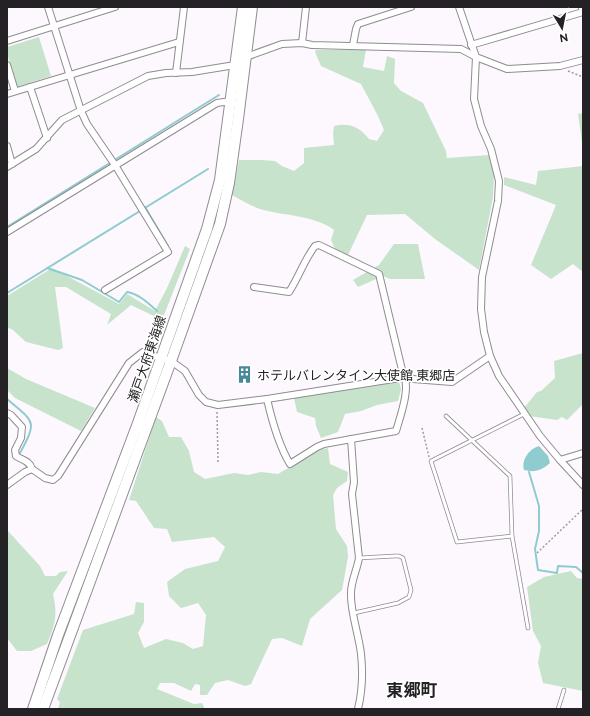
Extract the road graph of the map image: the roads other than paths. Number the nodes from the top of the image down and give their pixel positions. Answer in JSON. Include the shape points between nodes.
{"nodes":[{"id":1,"x":48,"y":7,"type":"edge"},
{"id":2,"x":115,"y":7,"type":"edge"},
{"id":3,"x":184,"y":7,"type":"edge"},
{"id":4,"x":243,"y":7,"type":"edge"},
{"id":5,"x":252,"y":7,"type":"edge"},
{"id":6,"x":306,"y":7,"type":"edge"},
{"id":7,"x":411,"y":7,"type":"edge"},
{"id":8,"x":459,"y":7,"type":"edge"},
{"id":9,"x":583,"y":12,"type":"edge"},
{"id":10,"x":54,"y":26,"type":"junction"},
{"id":11,"x":7,"y":41,"type":"edge"},
{"id":12,"x":179,"y":42,"type":"junction"},
{"id":13,"x":302,"y":44,"type":"junction"},
{"id":14,"x":354,"y":45,"type":"junction"},
{"id":15,"x":471,"y":45,"type":"junction"},
{"id":16,"x":246,"y":57,"type":"junction"},
{"id":17,"x":476,"y":57,"type":"junction"},
{"id":18,"x":583,"y":60,"type":"edge"},
{"id":19,"x":7,"y":65,"type":"edge"},
{"id":20,"x":235,"y":65,"type":"junction"},
{"id":21,"x":176,"y":73,"type":"junction"},
{"id":22,"x":70,"y":75,"type":"junction"},
{"id":23,"x":30,"y":87,"type":"junction"},
{"id":24,"x":15,"y":91,"type":"junction"},
{"id":25,"x":7,"y":94,"type":"edge"},
{"id":26,"x":231,"y":101,"type":"junction"},
{"id":27,"x":81,"y":111,"type":"junction"},
{"id":28,"x":47,"y":138,"type":"junction"},
{"id":29,"x":7,"y":146,"type":"edge"},
{"id":30,"x":115,"y":165,"type":"junction"},
{"id":31,"x":10,"y":166,"type":"edge"},
{"id":32,"x":7,"y":232,"type":"edge"},
{"id":33,"x":254,"y":287,"type":"dead end"},
{"id":34,"x":105,"y":290,"type":"dead end"},
{"id":35,"x":490,"y":356,"type":"junction"},
{"id":36,"x":166,"y":360,"type":"junction"},
{"id":37,"x":406,"y":378,"type":"junction"},
{"id":38,"x":267,"y":399,"type":"junction"},
{"id":39,"x":7,"y":413,"type":"edge"},
{"id":40,"x":524,"y":414,"type":"junction"},
{"id":41,"x":446,"y":416,"type":"dead end"},
{"id":42,"x":351,"y":439,"type":"junction"},
{"id":43,"x":472,"y":440,"type":"junction"},
{"id":44,"x":583,"y":453,"type":"edge"},
{"id":45,"x":560,"y":460,"type":"junction"},
{"id":46,"x":32,"y":469,"type":"junction"},
{"id":47,"x":7,"y":485,"type":"edge"},
{"id":48,"x":583,"y":485,"type":"edge"},
{"id":49,"x":512,"y":536,"type":"junction"},
{"id":50,"x":359,"y":558,"type":"junction"},
{"id":51,"x":354,"y":613,"type":"junction"},
{"id":52,"x":528,"y":628,"type":"dead end"},
{"id":53,"x":564,"y":690,"type":"dead end"},
{"id":54,"x":33,"y":709,"type":"edge"},
{"id":55,"x":43,"y":709,"type":"edge"},
{"id":56,"x":358,"y":709,"type":"edge"},
{"id":57,"x":558,"y":709,"type":"edge"}],
"edges":[{"from":1,"to":10,"type":"street"},
{"from":2,"to":10,"type":"street"},
{"from":3,"to":12,"type":"street"},
{"from":4,"to":20,"type":"main road","name":"瀬戸大府東海線"},
{"from":5,"to":16,"type":"main road","name":"瀬戸大府東海線"},
{"from":6,"to":13,"type":"street"},
{"from":7,"to":14,"type":"street","via":[[358,24]]},
{"from":8,"to":15,"type":"street"},
{"from":9,"to":15,"type":"street"},
{"from":10,"to":11,"type":"street"},
{"from":10,"to":22,"type":"street"},
{"from":12,"to":21,"type":"street"},
{"from":12,"to":22,"type":"street"},
{"from":13,"to":14,"type":"street"},
{"from":13,"to":16,"type":"street","via":[[282,44]]},
{"from":14,"to":17,"type":"street","via":[[460,49]]},
{"from":15,"to":17,"type":"street"},
{"from":16,"to":36,"type":"main road","name":"瀬戸大府東海線","via":[[229,183],[220,224]]},
{"from":17,"to":18,"type":"street","via":[[507,69],[560,66]]},
{"from":17,"to":35,"type":"street","via":[[474,99],[499,181],[498,201],[482,277],[481,309]]},
{"from":19,"to":24,"type":"street"},
{"from":20,"to":21,"type":"street"},
{"from":20,"to":26,"type":"main road","name":"瀬戸大府東海線"},
{"from":21,"to":27,"type":"street","via":[[148,76]]},
{"from":22,"to":23,"type":"street"},
{"from":22,"to":27,"type":"street"},
{"from":23,"to":24,"type":"street"},
{"from":23,"to":28,"type":"street"},
{"from":24,"to":25,"type":"street"},
{"from":26,"to":30,"type":"street","via":[[217,103]]},
{"from":26,"to":36,"type":"main road","name":"瀬戸大府東海線","via":[[217,194]]},
{"from":27,"to":28,"type":"street","via":[[62,120]]},
{"from":27,"to":30,"type":"street"},
{"from":28,"to":31,"type":"street","via":[[36,149]]},
{"from":29,"to":31,"type":"street"},
{"from":30,"to":32,"type":"street"},
{"from":30,"to":34,"type":"street","via":[[168,252]]},
{"from":33,"to":37,"type":"street","via":[[289,292],[310,252],[319,245],[379,274]]},
{"from":35,"to":37,"type":"street","via":[[452,382]]},
{"from":35,"to":40,"type":"street","via":[[499,376]]},
{"from":36,"to":38,"type":"street","via":[[185,371],[206,402],[217,405],[239,404]]},
{"from":36,"to":46,"type":"street","via":[[143,352],[129,363],[58,476],[53,480]]},
{"from":36,"to":54,"type":"main road","name":"瀬戸大府東海線","via":[[58,635]]},
{"from":36,"to":55,"type":"main road","name":"瀬戸大府東海線"},
{"from":37,"to":38,"type":"street"},
{"from":37,"to":42,"type":"street","via":[[405,396],[396,431]]},
{"from":38,"to":42,"type":"street","via":[[276,433],[290,464],[324,444]]},
{"from":39,"to":46,"type":"street","via":[[22,427],[21,438],[15,450],[16,456],[28,462]]},
{"from":40,"to":43,"type":"lane"},
{"from":40,"to":45,"type":"street"},
{"from":41,"to":43,"type":"lane"},
{"from":42,"to":50,"type":"street","via":[[354,482],[352,494]]},
{"from":43,"to":49,"type":"lane","via":[[510,476]]},
{"from":43,"to":49,"type":"lane","via":[[431,461],[457,542]]},
{"from":44,"to":45,"type":"street"},
{"from":45,"to":48,"type":"street"},
{"from":46,"to":47,"type":"street"},
{"from":49,"to":52,"type":"lane"},
{"from":50,"to":51,"type":"street","via":[[352,583]]},
{"from":50,"to":51,"type":"lane","via":[[400,556],[403,558],[411,590],[409,597],[398,603]]},
{"from":51,"to":56,"type":"street","via":[[361,654]]},
{"from":53,"to":57,"type":"lane"}]}
